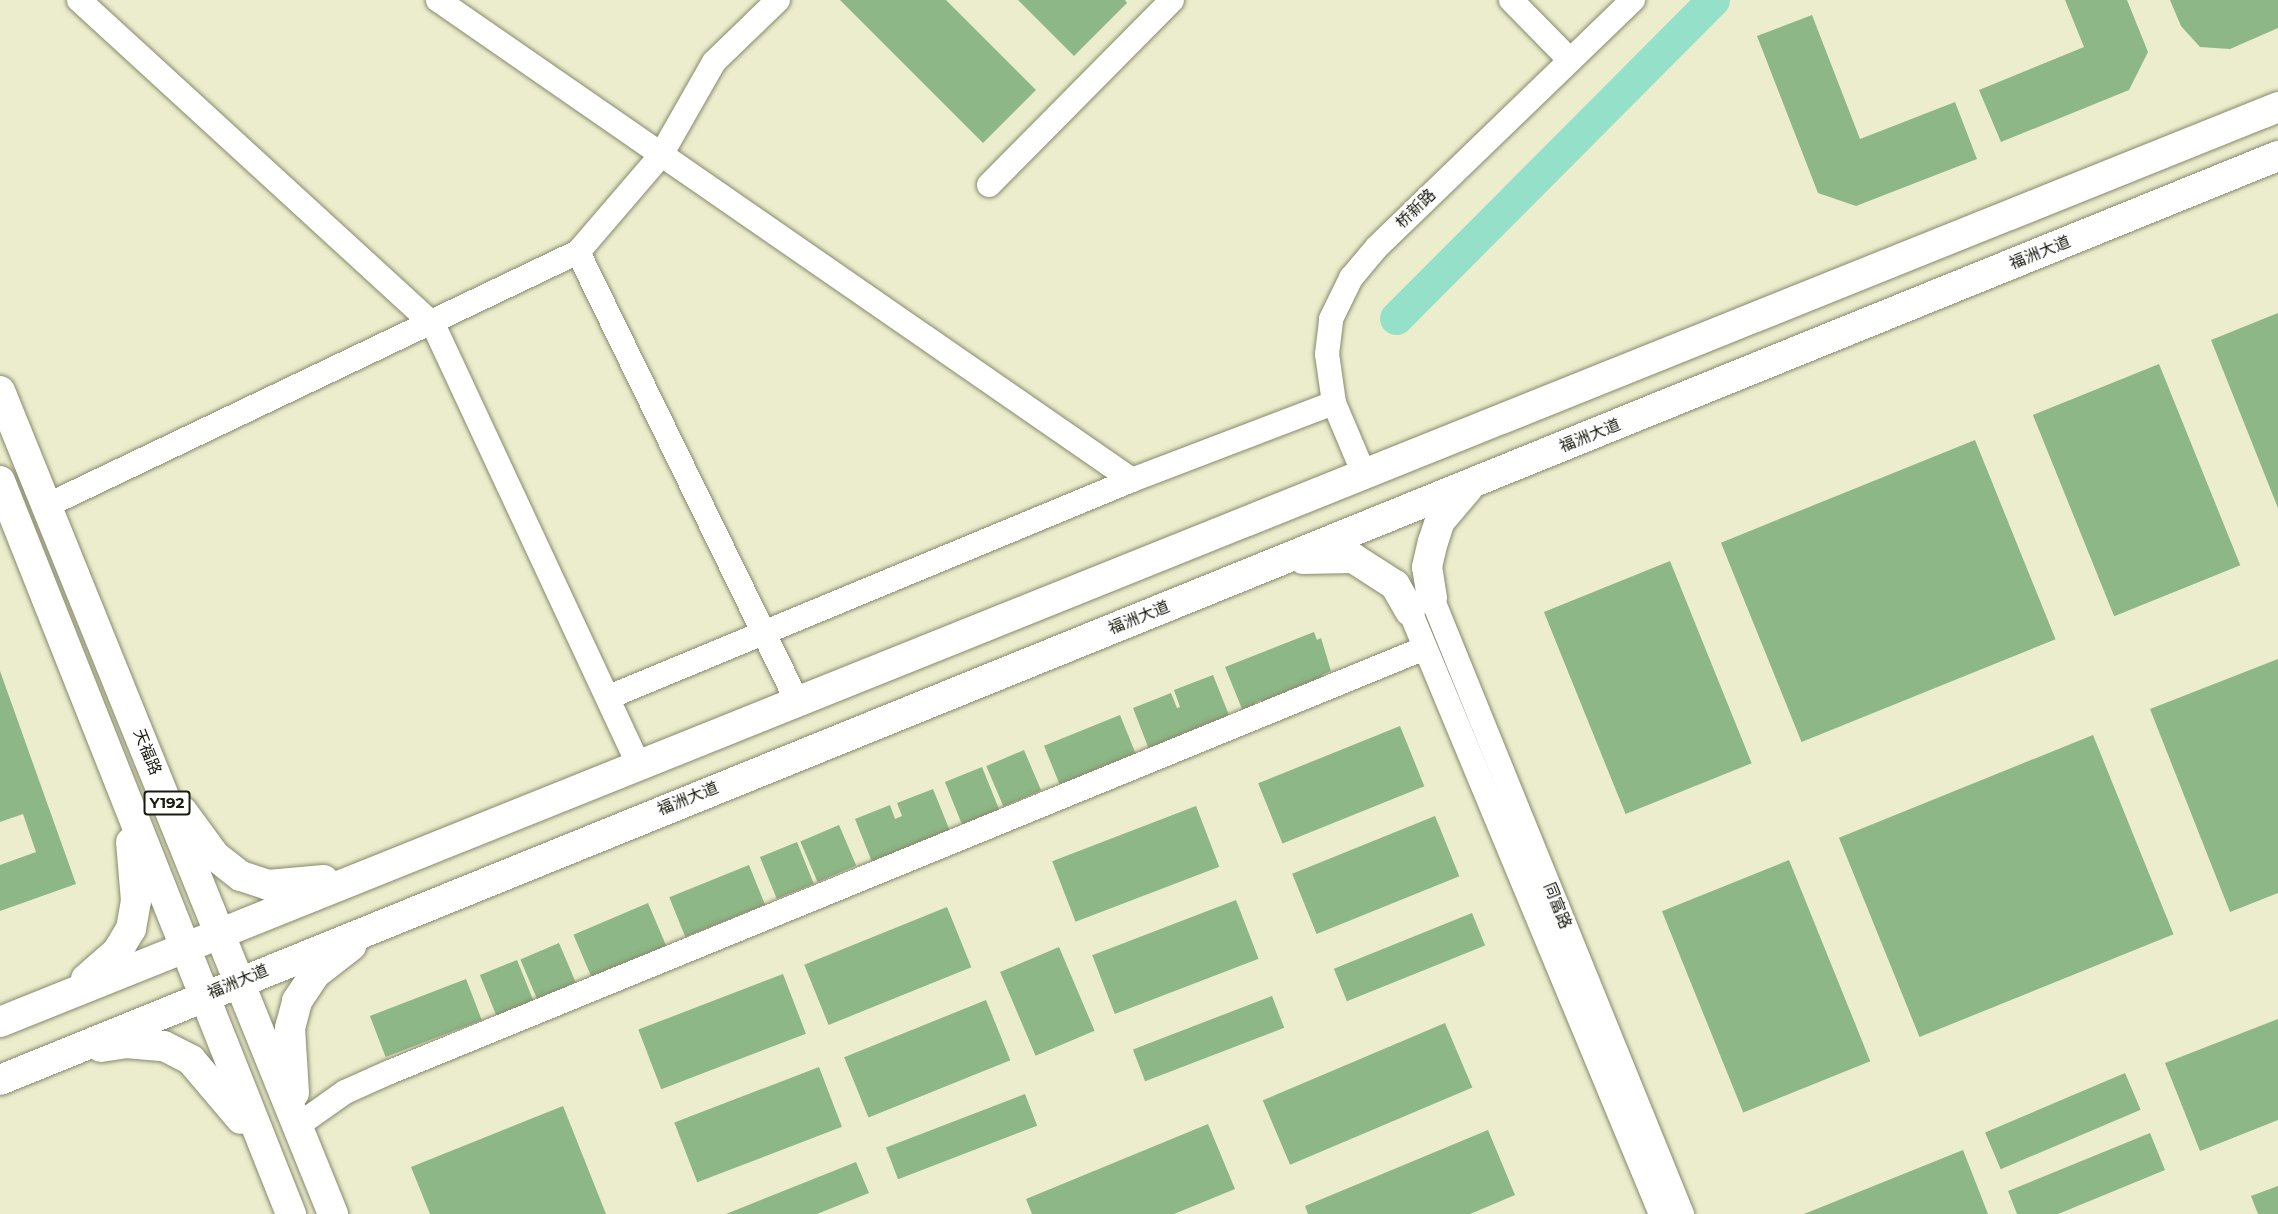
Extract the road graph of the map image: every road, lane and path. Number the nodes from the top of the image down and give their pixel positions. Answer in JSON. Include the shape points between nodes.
{"nodes":[{"id":1,"x":79,"y":0,"type":"edge"},
{"id":2,"x":438,"y":0,"type":"edge"},
{"id":3,"x":777,"y":0,"type":"edge"},
{"id":4,"x":1172,"y":0,"type":"edge"},
{"id":5,"x":1510,"y":0,"type":"edge"},
{"id":6,"x":1633,"y":0,"type":"edge"},
{"id":7,"x":1570,"y":60,"type":"junction"},
{"id":8,"x":2278,"y":107,"type":"edge"},
{"id":9,"x":661,"y":154,"type":"junction"},
{"id":10,"x":2278,"y":156,"type":"edge"},
{"id":11,"x":989,"y":185,"type":"dead end"},
{"id":12,"x":578,"y":252,"type":"junction"},
{"id":13,"x":433,"y":324,"type":"junction"},
{"id":14,"x":0,"y":391,"type":"edge"},
{"id":15,"x":1334,"y":403,"type":"junction"},
{"id":16,"x":1364,"y":474,"type":"junction"},
{"id":17,"x":1132,"y":480,"type":"junction"},
{"id":18,"x":0,"y":481,"type":"edge"},
{"id":19,"x":1470,"y":485,"type":"junction"},
{"id":20,"x":48,"y":505,"type":"junction"},
{"id":21,"x":1288,"y":559,"type":"junction"},
{"id":22,"x":1421,"y":605,"type":"junction"},
{"id":23,"x":765,"y":632,"type":"junction"},
{"id":24,"x":1425,"y":648,"type":"junction"},
{"id":25,"x":609,"y":697,"type":"junction"},
{"id":26,"x":797,"y":701,"type":"junction"},
{"id":27,"x":639,"y":765,"type":"junction"},
{"id":28,"x":155,"y":772,"type":"junction"},
{"id":29,"x":119,"y":783,"type":"junction"},
{"id":30,"x":383,"y":868,"type":"junction"},
{"id":31,"x":398,"y":916,"type":"junction"},
{"id":32,"x":219,"y":933,"type":"junction"},
{"id":33,"x":183,"y":948,"type":"junction"},
{"id":34,"x":239,"y":981,"type":"junction"},
{"id":35,"x":203,"y":996,"type":"junction"},
{"id":36,"x":38,"y":1007,"type":"junction"},
{"id":37,"x":0,"y":1022,"type":"edge"},
{"id":38,"x":63,"y":1054,"type":"junction"},
{"id":39,"x":0,"y":1080,"type":"edge"},
{"id":40,"x":297,"y":1126,"type":"junction"},
{"id":41,"x":267,"y":1154,"type":"junction"},
{"id":42,"x":291,"y":1214,"type":"edge"},
{"id":43,"x":333,"y":1214,"type":"edge"},
{"id":44,"x":1661,"y":1214,"type":"edge"},
{"id":45,"x":1682,"y":1214,"type":"edge"}],
"edges":[{"from":1,"to":13,"type":"street"},
{"from":2,"to":9,"type":"street"},
{"from":3,"to":9,"type":"street","via":[[714,62]]},
{"from":4,"to":11,"type":"street"},
{"from":5,"to":7,"type":"street"},
{"from":6,"to":7,"type":"street","name":"桥新路"},
{"from":7,"to":15,"type":"street","name":"桥新路","via":[[1377,247],[1351,278],[1331,319],[1327,354]]},
{"from":8,"to":16,"type":"main road"},
{"from":9,"to":12,"type":"street"},
{"from":9,"to":17,"type":"street"},
{"from":10,"to":19,"type":"main road","name":"福洲大道"},
{"from":12,"to":13,"type":"street"},
{"from":12,"to":23,"type":"street"},
{"from":13,"to":20,"type":"street"},
{"from":13,"to":25,"type":"street"},
{"from":14,"to":20,"type":"main road","name":"天福路","number":"Y192"},
{"from":15,"to":16,"type":"street","name":"桥新路"},
{"from":15,"to":17,"type":"street"},
{"from":16,"to":26,"type":"main road"},
{"from":17,"to":23,"type":"street"},
{"from":18,"to":29,"type":"main road","number":"Y192"},
{"from":19,"to":21,"type":"main road","name":"福洲大道"},
{"from":19,"to":22,"type":"main road","via":[[1440,521]]},
{"from":20,"to":28,"type":"main road","name":"天福路","number":"Y192"},
{"from":21,"to":22,"type":"main road","via":[[1353,558]]},
{"from":21,"to":31,"type":"main road","name":"福洲大道"},
{"from":22,"to":24,"type":"street","name":"同富路"},
{"from":22,"to":45,"type":"street","name":"同富路"},
{"from":23,"to":25,"type":"street"},
{"from":23,"to":26,"type":"street"},
{"from":24,"to":40,"type":"street","via":[[390,1072],[345,1092]]},
{"from":24,"to":44,"type":"street","name":"同富路"},
{"from":25,"to":27,"type":"street"},
{"from":26,"to":27,"type":"main road"},
{"from":27,"to":30,"type":"main road"},
{"from":28,"to":30,"type":"main road","via":[[215,856],[241,876],[268,885],[301,885]]},
{"from":28,"to":32,"type":"main road","name":"天福路","number":"Y192"},
{"from":29,"to":33,"type":"main road","number":"Y192"},
{"from":29,"to":36,"type":"main road","via":[[134,855],[136,901],[131,929],[117,952],[94,974]]},
{"from":30,"to":32,"type":"main road"},
{"from":31,"to":34,"type":"main road","name":"福洲大道"},
{"from":31,"to":40,"type":"main road","via":[[329,962],[315,974],[297,1001],[290,1028]]},
{"from":32,"to":33,"type":"main road"},
{"from":32,"to":34,"type":"main road","name":"天福路","number":"Y192"},
{"from":33,"to":35,"type":"main road","number":"Y192"},
{"from":33,"to":36,"type":"main road"},
{"from":34,"to":35,"type":"main road","name":"福洲大道"},
{"from":34,"to":40,"type":"main road","name":"天福路","number":"Y192"},
{"from":35,"to":38,"type":"main road","name":"福洲大道"},
{"from":35,"to":41,"type":"main road","number":"Y192"},
{"from":36,"to":37,"type":"main road"},
{"from":38,"to":39,"type":"main road","name":"福洲大道"},
{"from":38,"to":41,"type":"main road","via":[[126,1043],[164,1046],[191,1060],[218,1088]]},
{"from":40,"to":43,"type":"main road","name":"天福路","number":"Y192"},
{"from":41,"to":42,"type":"main road","number":"Y192"}]}
